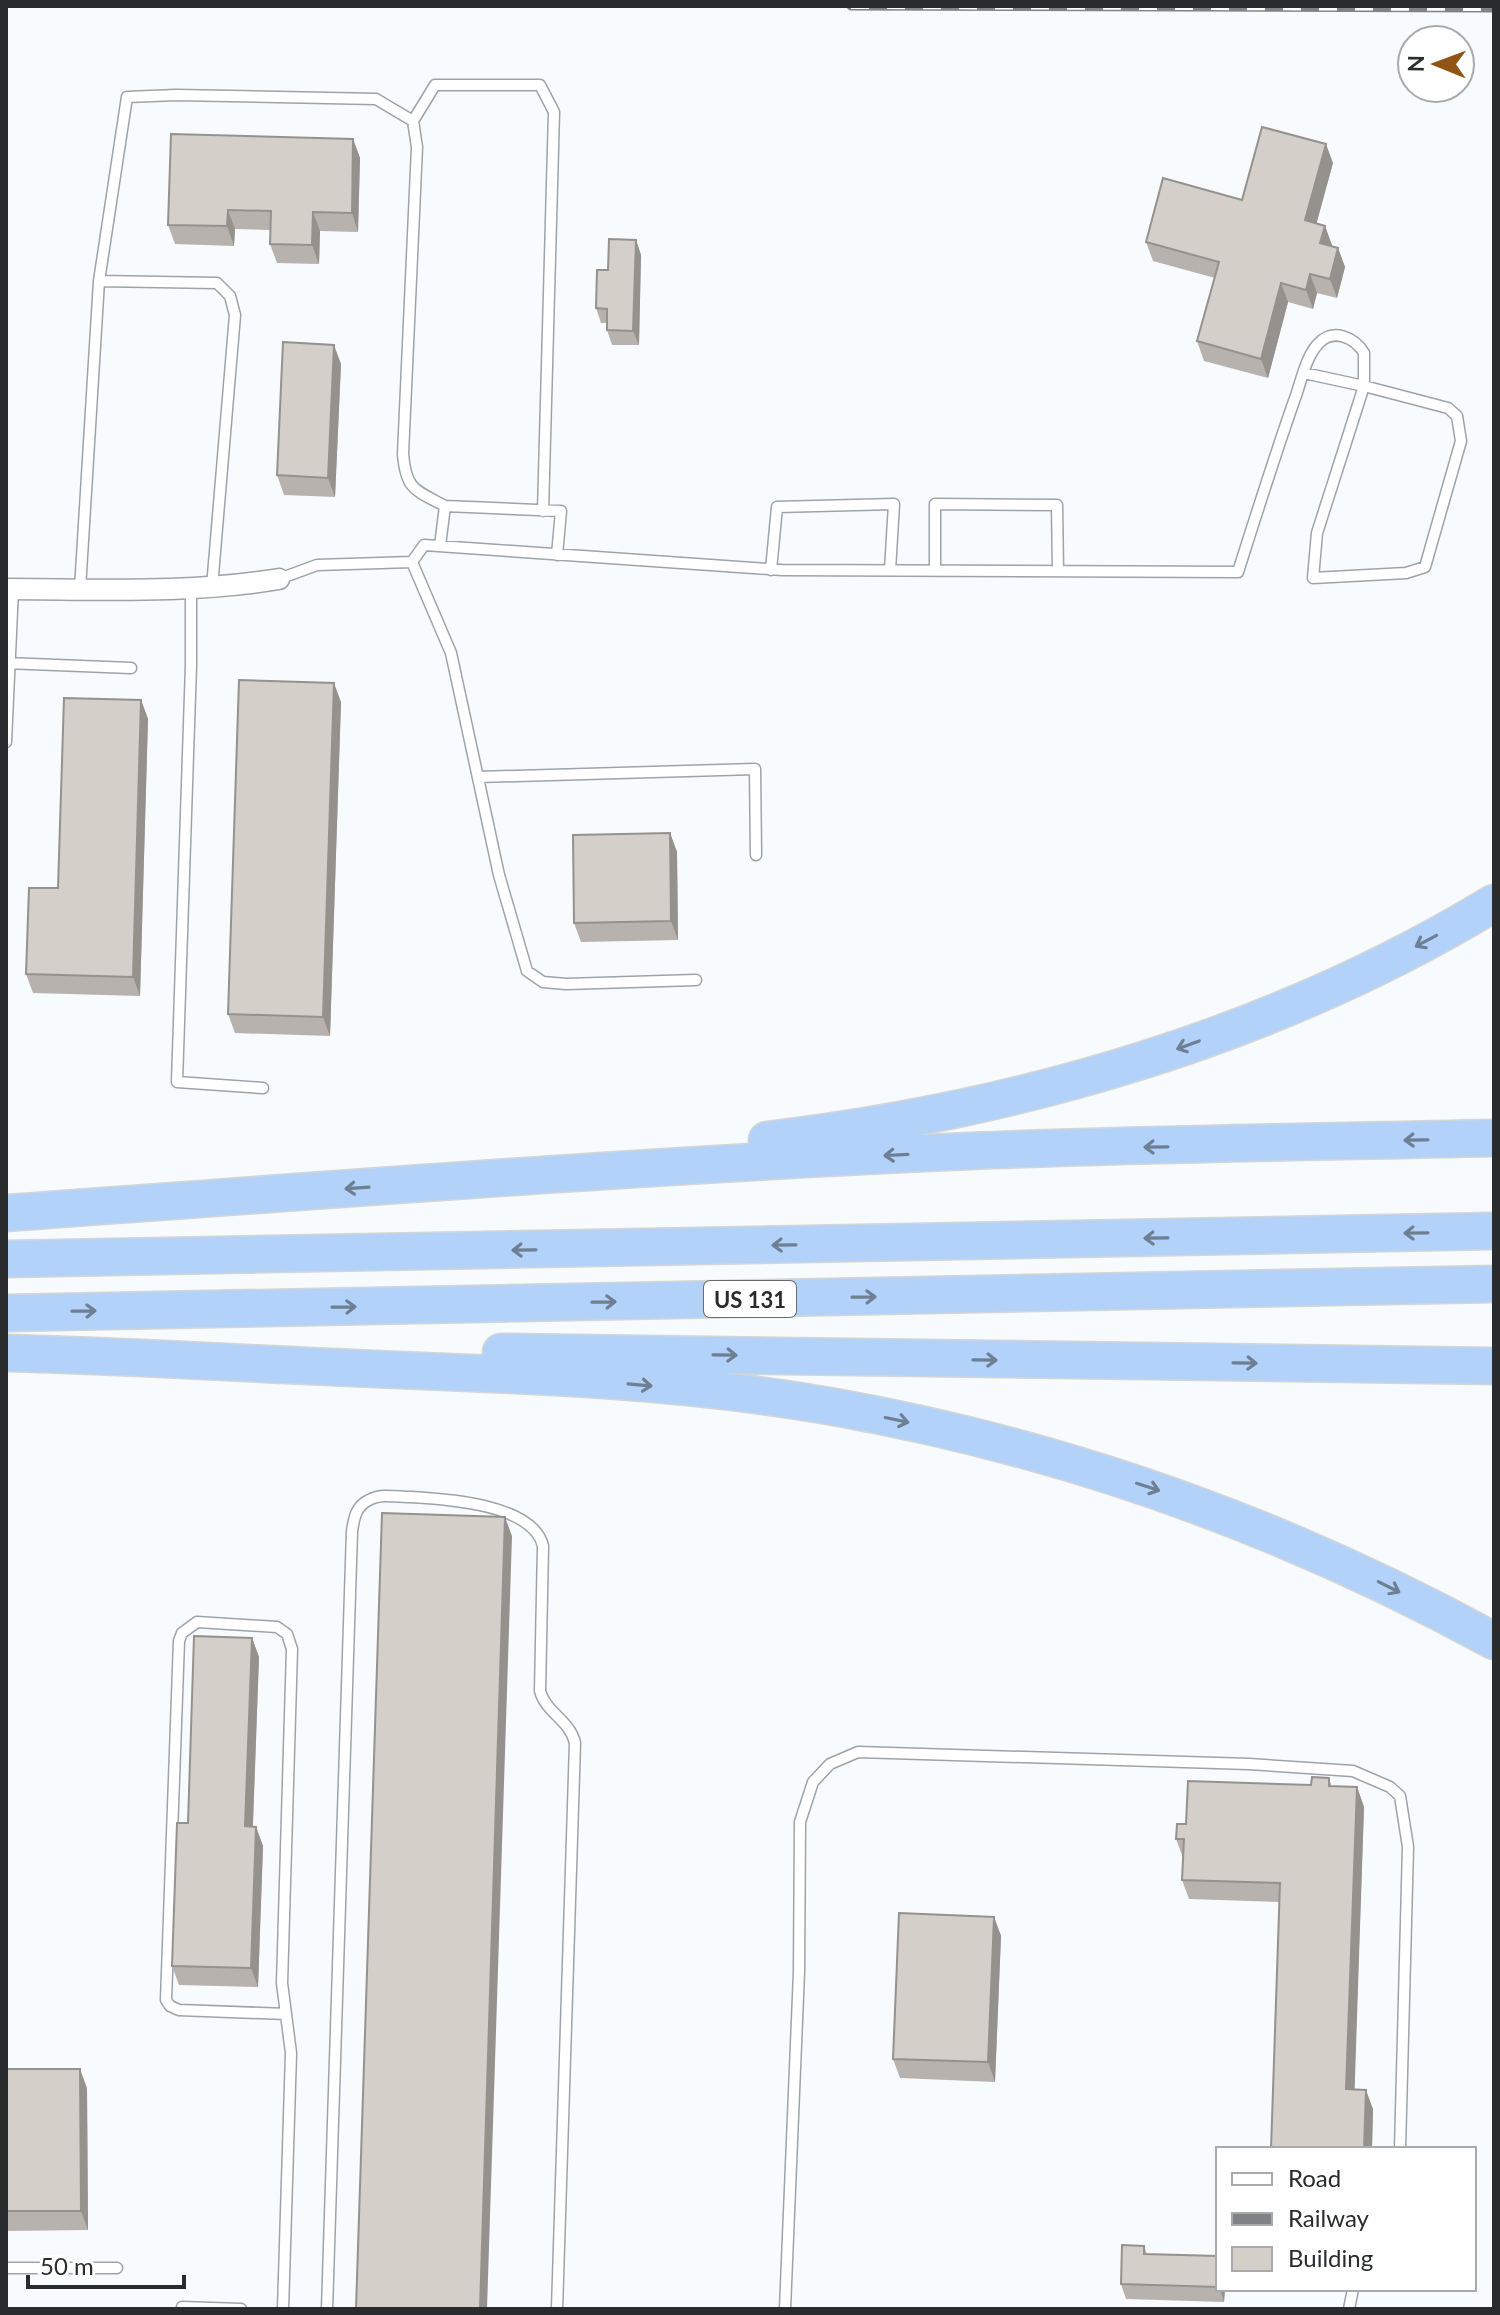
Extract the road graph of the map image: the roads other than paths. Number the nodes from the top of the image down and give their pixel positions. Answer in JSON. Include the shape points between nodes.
{"nodes":[{"id":1,"x":413,"y":121,"type":"junction"},
{"id":2,"x":99,"y":281,"type":"junction"},
{"id":3,"x":1304,"y":373,"type":"junction"},
{"id":4,"x":1364,"y":386,"type":"junction"},
{"id":5,"x":445,"y":506,"type":"junction"},
{"id":6,"x":543,"y":511,"type":"junction"},
{"id":7,"x":440,"y":546,"type":"junction"},
{"id":8,"x":557,"y":555,"type":"junction"},
{"id":9,"x":412,"y":562,"type":"junction"},
{"id":10,"x":771,"y":570,"type":"junction"},
{"id":11,"x":890,"y":570,"type":"junction"},
{"id":12,"x":935,"y":571,"type":"junction"},
{"id":13,"x":1058,"y":571,"type":"junction"},
{"id":14,"x":279,"y":579,"type":"joint"},
{"id":15,"x":212,"y":587,"type":"junction"},
{"id":16,"x":191,"y":588,"type":"junction"},
{"id":17,"x":10,"y":589,"type":"edge"},
{"id":18,"x":80,"y":589,"type":"junction"},
{"id":19,"x":8,"y":663,"type":"edge"},
{"id":20,"x":131,"y":668,"type":"dead end"},
{"id":21,"x":6,"y":742,"type":"edge"},
{"id":22,"x":478,"y":777,"type":"junction"},
{"id":23,"x":756,"y":855,"type":"dead end"},
{"id":24,"x":1494,"y":903,"type":"edge"},
{"id":25,"x":696,"y":980,"type":"dead end"},
{"id":26,"x":263,"y":1088,"type":"dead end"},
{"id":27,"x":1494,"y":1138,"type":"edge"},
{"id":28,"x":416,"y":1183,"type":"junction"},
{"id":29,"x":6,"y":1213,"type":"edge"},
{"id":30,"x":1494,"y":1231,"type":"edge"},
{"id":31,"x":6,"y":1259,"type":"edge"},
{"id":32,"x":1494,"y":1284,"type":"edge"},
{"id":33,"x":6,"y":1313,"type":"edge"},
{"id":34,"x":6,"y":1353,"type":"edge"},
{"id":35,"x":87,"y":1355,"type":"junction"},
{"id":36,"x":1494,"y":1366,"type":"edge"},
{"id":37,"x":1494,"y":1641,"type":"edge"},
{"id":38,"x":286,"y":2014,"type":"junction"},
{"id":39,"x":1400,"y":2147,"type":"edge"},
{"id":40,"x":6,"y":2268,"type":"edge"},
{"id":41,"x":117,"y":2268,"type":"dead end"},
{"id":42,"x":182,"y":2307,"type":"dead end"},
{"id":43,"x":241,"y":2309,"type":"edge"},
{"id":44,"x":283,"y":2309,"type":"edge"},
{"id":45,"x":327,"y":2309,"type":"edge"},
{"id":46,"x":557,"y":2309,"type":"edge"},
{"id":47,"x":785,"y":2309,"type":"edge"}],
"edges":[{"from":1,"to":2,"type":"lane","via":[[376,99],[127,97]]},
{"from":1,"to":5,"type":"lane","via":[[417,147],[403,454],[405,478],[412,489]]},
{"from":1,"to":6,"type":"lane","via":[[435,85],[540,85],[554,112]]},
{"from":2,"to":15,"type":"lane","via":[[217,283],[230,296],[235,315]]},
{"from":2,"to":18,"type":"lane"},
{"from":3,"to":4,"type":"lane"},
{"from":3,"to":4,"type":"lane","via":[[1316,345],[1325,338],[1352,338],[1364,353]]},
{"from":3,"to":13,"type":"lane","via":[[1238,572]]},
{"from":4,"to":4,"type":"lane","via":[[1448,408],[1457,416],[1461,441],[1425,567],[1406,573],[1313,578],[1317,533]]},
{"from":5,"to":6,"type":"lane"},
{"from":5,"to":7,"type":"lane"},
{"from":6,"to":8,"type":"lane","via":[[561,511]]},
{"from":7,"to":8,"type":"lane"},
{"from":7,"to":9,"type":"lane","via":[[424,545]]},
{"from":8,"to":10,"type":"lane"},
{"from":9,"to":14,"type":"lane","via":[[317,565]]},
{"from":9,"to":22,"type":"lane","via":[[451,653]]},
{"from":10,"to":11,"type":"lane"},
{"from":10,"to":11,"type":"lane","via":[[777,507],[894,504]]},
{"from":11,"to":12,"type":"lane"},
{"from":12,"to":13,"type":"lane"},
{"from":12,"to":13,"type":"lane","via":[[935,504],[1057,505]]},
{"from":14,"to":15,"type":"street"},
{"from":15,"to":16,"type":"street"},
{"from":16,"to":18,"type":"street"},
{"from":16,"to":26,"type":"lane","via":[[177,1082]]},
{"from":17,"to":18,"type":"street"},
{"from":17,"to":19,"type":"lane"},
{"from":19,"to":20,"type":"lane"},
{"from":19,"to":21,"type":"lane"},
{"from":22,"to":23,"type":"lane","via":[[755,769]]},
{"from":22,"to":25,"type":"lane","via":[[527,971],[543,982],[566,984]]},
{"from":24,"to":28,"type":"highway","one_way":true,"via":[[1287,1007],[1136,1062],[1015,1098],[816,1134]]},
{"from":27,"to":28,"type":"highway","one_way":true,"via":[[973,1151]]},
{"from":28,"to":29,"type":"highway","one_way":true},
{"from":30,"to":31,"type":"highway","number":"US 131","one_way":true},
{"from":33,"to":32,"type":"highway","number":"US 131","one_way":true},
{"from":34,"to":35,"type":"highway"},
{"from":35,"to":36,"type":"highway","one_way":true,"via":[[574,1352]]},
{"from":35,"to":37,"type":"highway","one_way":true,"via":[[530,1376],[827,1406],[1008,1445],[1185,1500],[1370,1577]]},
{"from":38,"to":38,"type":"lane","via":[[282,1983],[292,1649],[287,1634],[277,1627],[197,1622],[179,1641],[166,2000],[179,2010]]},
{"from":38,"to":44,"type":"lane","via":[[291,2053]]},
{"from":39,"to":47,"type":"lane","via":[[1408,1847],[1400,1796],[1390,1787],[1353,1771],[1249,1764],[858,1752],[830,1764],[813,1782],[800,1822]]},
{"from":40,"to":41,"type":"lane"},
{"from":42,"to":43,"type":"lane"},
{"from":45,"to":46,"type":"lane","via":[[352,1531],[358,1508],[382,1496],[455,1500],[503,1511],[536,1531],[543,1546],[540,1691],[575,1743]]}]}
